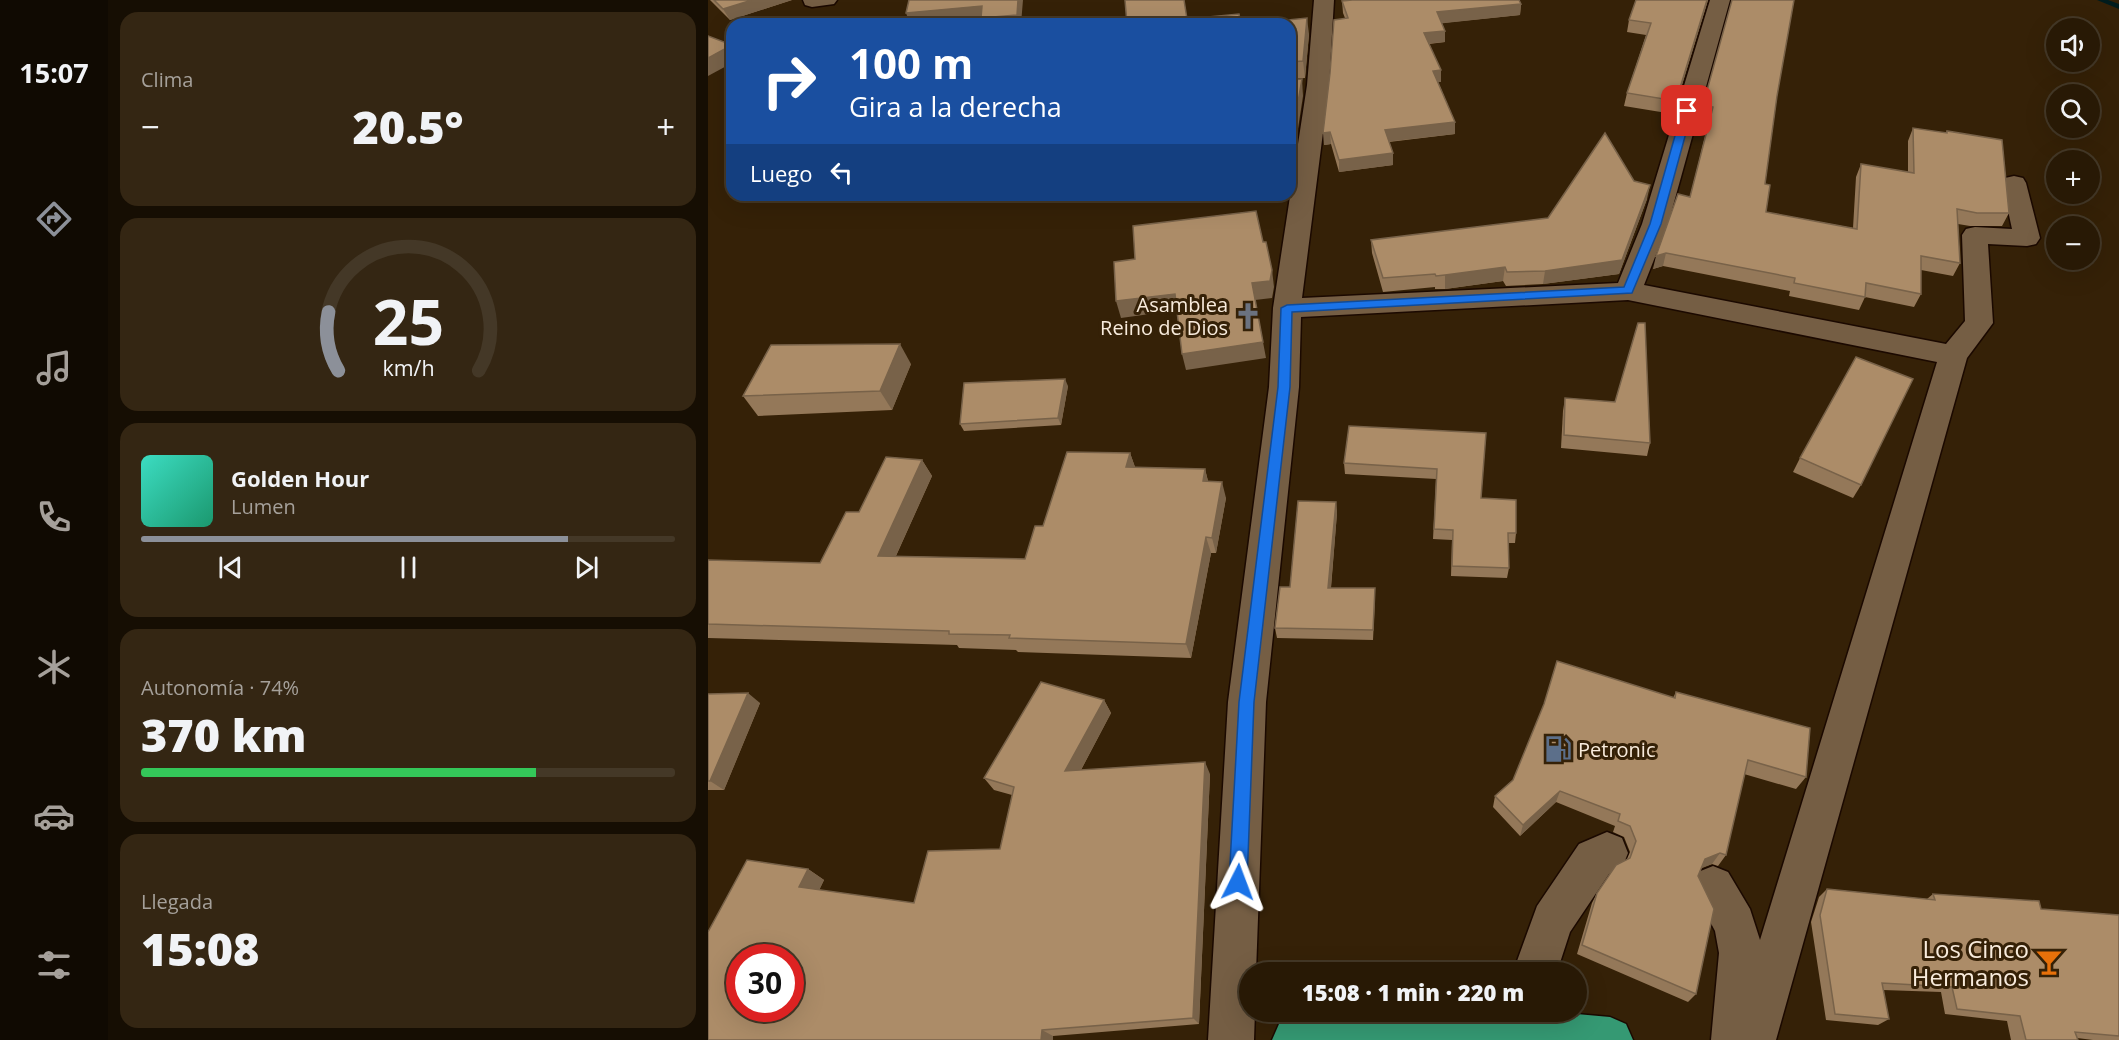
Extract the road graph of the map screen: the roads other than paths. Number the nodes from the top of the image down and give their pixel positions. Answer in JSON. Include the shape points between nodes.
{"nodes":[{"id":1,"x":1324,"y":0,"type":"edge"},
{"id":2,"x":1720,"y":0,"type":"edge"},
{"id":3,"x":2014,"y":183,"type":"dead end"},
{"id":4,"x":1628,"y":291,"type":"junction"},
{"id":5,"x":1287,"y":308,"type":"junction"},
{"id":6,"x":1953,"y":355,"type":"junction"},
{"id":7,"x":1607,"y":853,"type":"dead end"},
{"id":8,"x":1713,"y":887,"type":"dead end"},
{"id":9,"x":1538,"y":962,"type":"edge"},
{"id":10,"x":1408,"y":1022,"type":"edge"},
{"id":11,"x":1523,"y":1022,"type":"edge"},
{"id":12,"x":1230,"y":1040,"type":"edge"},
{"id":13,"x":1295,"y":1040,"type":"edge"},
{"id":14,"x":1610,"y":1040,"type":"edge"},
{"id":15,"x":1734,"y":1040,"type":"edge"},
{"id":16,"x":1753,"y":1040,"type":"edge"}],
"edges":[{"from":1,"to":5,"type":"street","via":[[1309,86]]},
{"from":2,"to":4,"type":"street","via":[[1655,224]]},
{"from":3,"to":6,"type":"street","via":[[2027,238],[1976,235],[1979,323]]},
{"from":4,"to":5,"type":"street"},
{"from":4,"to":6,"type":"street"},
{"from":5,"to":12,"type":"street","via":[[1284,387],[1247,702]]},
{"from":6,"to":16,"type":"street"},
{"from":7,"to":9,"type":"street","via":[[1594,859],[1552,921]]},
{"from":8,"to":15,"type":"street","via":[[1735,924],[1741,953]]},
{"from":10,"to":13,"type":"highway"},
{"from":11,"to":14,"type":"highway"}]}
